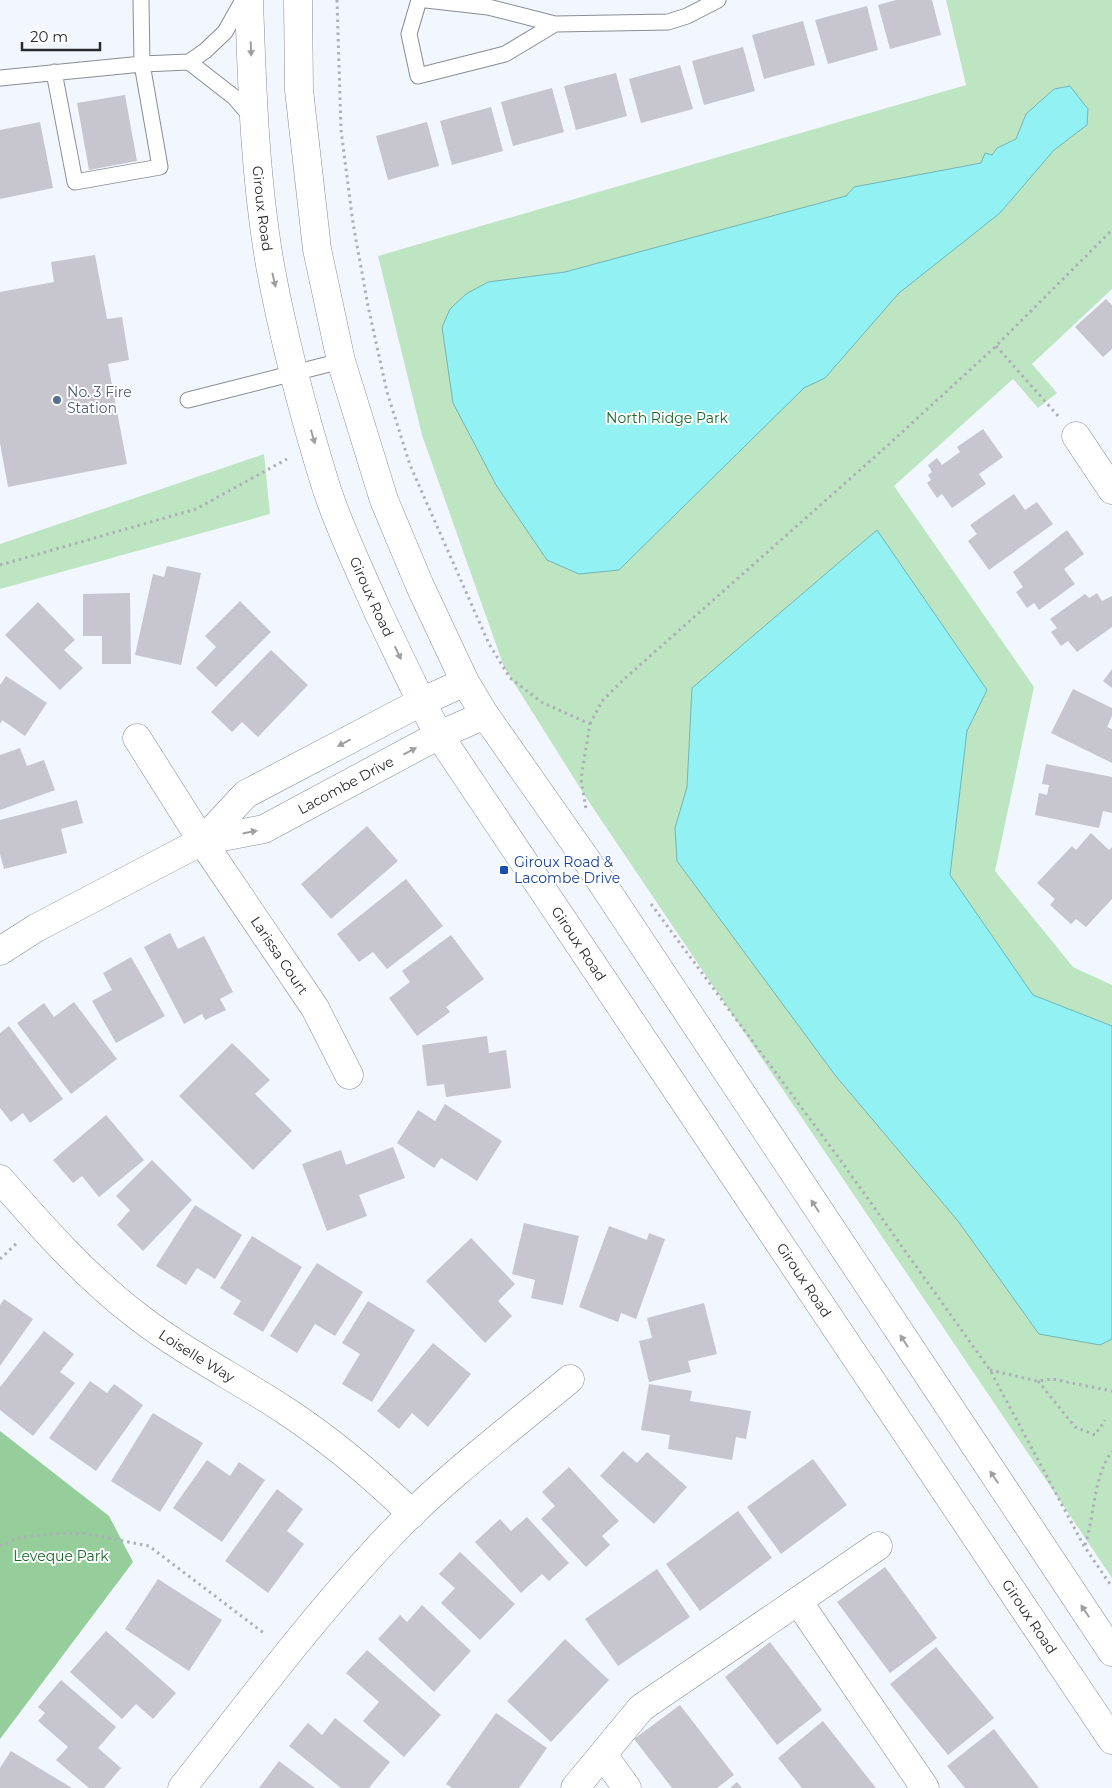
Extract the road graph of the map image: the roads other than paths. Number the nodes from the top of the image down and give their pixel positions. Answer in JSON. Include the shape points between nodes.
{"nodes":[{"id":1,"x":141,"y":0,"type":"edge"},
{"id":2,"x":243,"y":0,"type":"edge"},
{"id":3,"x":250,"y":0,"type":"edge"},
{"id":4,"x":298,"y":0,"type":"edge"},
{"id":5,"x":419,"y":0,"type":"edge"},
{"id":6,"x":426,"y":0,"type":"edge"},
{"id":7,"x":718,"y":0,"type":"edge"},
{"id":8,"x":555,"y":24,"type":"junction"},
{"id":9,"x":189,"y":62,"type":"junction"},
{"id":10,"x":142,"y":64,"type":"junction"},
{"id":11,"x":54,"y":72,"type":"junction"},
{"id":12,"x":0,"y":78,"type":"edge"},
{"id":13,"x":253,"y":120,"type":"junction"},
{"id":14,"x":341,"y":361,"type":"junction"},
{"id":15,"x":294,"y":374,"type":"junction"},
{"id":16,"x":188,"y":400,"type":"dead end"},
{"id":17,"x":1076,"y":436,"type":"road end"},
{"id":18,"x":1112,"y":490,"type":"edge"},
{"id":19,"x":465,"y":682,"type":"junction"},
{"id":20,"x":421,"y":702,"type":"junction"},
{"id":21,"x":485,"y":715,"type":"junction"},
{"id":22,"x":439,"y":735,"type":"junction"},
{"id":23,"x":138,"y":738,"type":"dead end"},
{"id":24,"x":202,"y":841,"type":"junction"},
{"id":25,"x":0,"y":951,"type":"edge"},
{"id":26,"x":349,"y":1075,"type":"dead end"},
{"id":27,"x":0,"y":1179,"type":"edge"},
{"id":28,"x":570,"y":1379,"type":"dead end"},
{"id":29,"x":412,"y":1514,"type":"junction"},
{"id":30,"x":878,"y":1546,"type":"dead end"},
{"id":31,"x":798,"y":1601,"type":"junction"},
{"id":32,"x":1112,"y":1652,"type":"edge"},
{"id":33,"x":1112,"y":1740,"type":"edge"},
{"id":34,"x":603,"y":1755,"type":"junction"},
{"id":35,"x":182,"y":1788,"type":"edge"},
{"id":36,"x":575,"y":1788,"type":"edge"},
{"id":37,"x":628,"y":1788,"type":"edge"},
{"id":38,"x":924,"y":1788,"type":"edge"}],
"edges":[{"from":1,"to":10,"type":"lane"},
{"from":2,"to":9,"type":"lane","via":[[225,32]]},
{"from":3,"to":13,"type":"main road","name":"Giroux Road","one_way":true},
{"from":4,"to":14,"type":"main road","via":[[299,90],[317,249]]},
{"from":5,"to":8,"type":"lane","via":[[409,34],[418,76],[505,54]]},
{"from":6,"to":8,"type":"lane","via":[[488,8]]},
{"from":7,"to":8,"type":"lane","via":[[668,22]]},
{"from":9,"to":10,"type":"lane"},
{"from":9,"to":13,"type":"lane","via":[[234,97]]},
{"from":10,"to":11,"type":"lane"},
{"from":10,"to":11,"type":"lane","via":[[160,167],[75,182]]},
{"from":11,"to":12,"type":"lane"},
{"from":13,"to":15,"type":"main road","name":"Giroux Road","one_way":true,"via":[[270,265]]},
{"from":14,"to":15,"type":"lane"},
{"from":14,"to":19,"type":"main road","via":[[384,500]]},
{"from":15,"to":16,"type":"lane"},
{"from":15,"to":20,"type":"main road","name":"Giroux Road","one_way":true,"via":[[327,490],[342,529]]},
{"from":17,"to":18,"type":"main road"},
{"from":19,"to":20,"type":"main road","name":"Lacombe Drive"},
{"from":19,"to":21,"type":"main road"},
{"from":20,"to":22,"type":"main road","name":"Giroux Road"},
{"from":20,"to":24,"type":"main road","name":"Lacombe Drive","one_way":true,"via":[[246,794]]},
{"from":21,"to":22,"type":"main road","name":"Lacombe Drive"},
{"from":32,"to":21,"type":"main road","one_way":true,"via":[[586,859]]},
{"from":24,"to":22,"type":"main road","name":"Lacombe Drive","one_way":true,"via":[[264,829]]},
{"from":22,"to":33,"type":"main road","name":"Giroux Road"},
{"from":23,"to":24,"type":"main road"},
{"from":24,"to":25,"type":"main road","name":"Lacombe Drive","via":[[36,928]]},
{"from":24,"to":26,"type":"main road","name":"Larissa Court","via":[[315,1008]]},
{"from":27,"to":29,"type":"main road","name":"Loiselle Way","via":[[66,1252],[134,1314],[187,1351],[304,1423],[373,1477]]},
{"from":28,"to":29,"type":"main road"},
{"from":29,"to":35,"type":"main road","via":[[326,1607]]},
{"from":30,"to":31,"type":"main road"},
{"from":31,"to":34,"type":"main road","via":[[641,1708]]},
{"from":31,"to":38,"type":"main road"},
{"from":34,"to":36,"type":"main road"},
{"from":34,"to":37,"type":"main road"}]}
